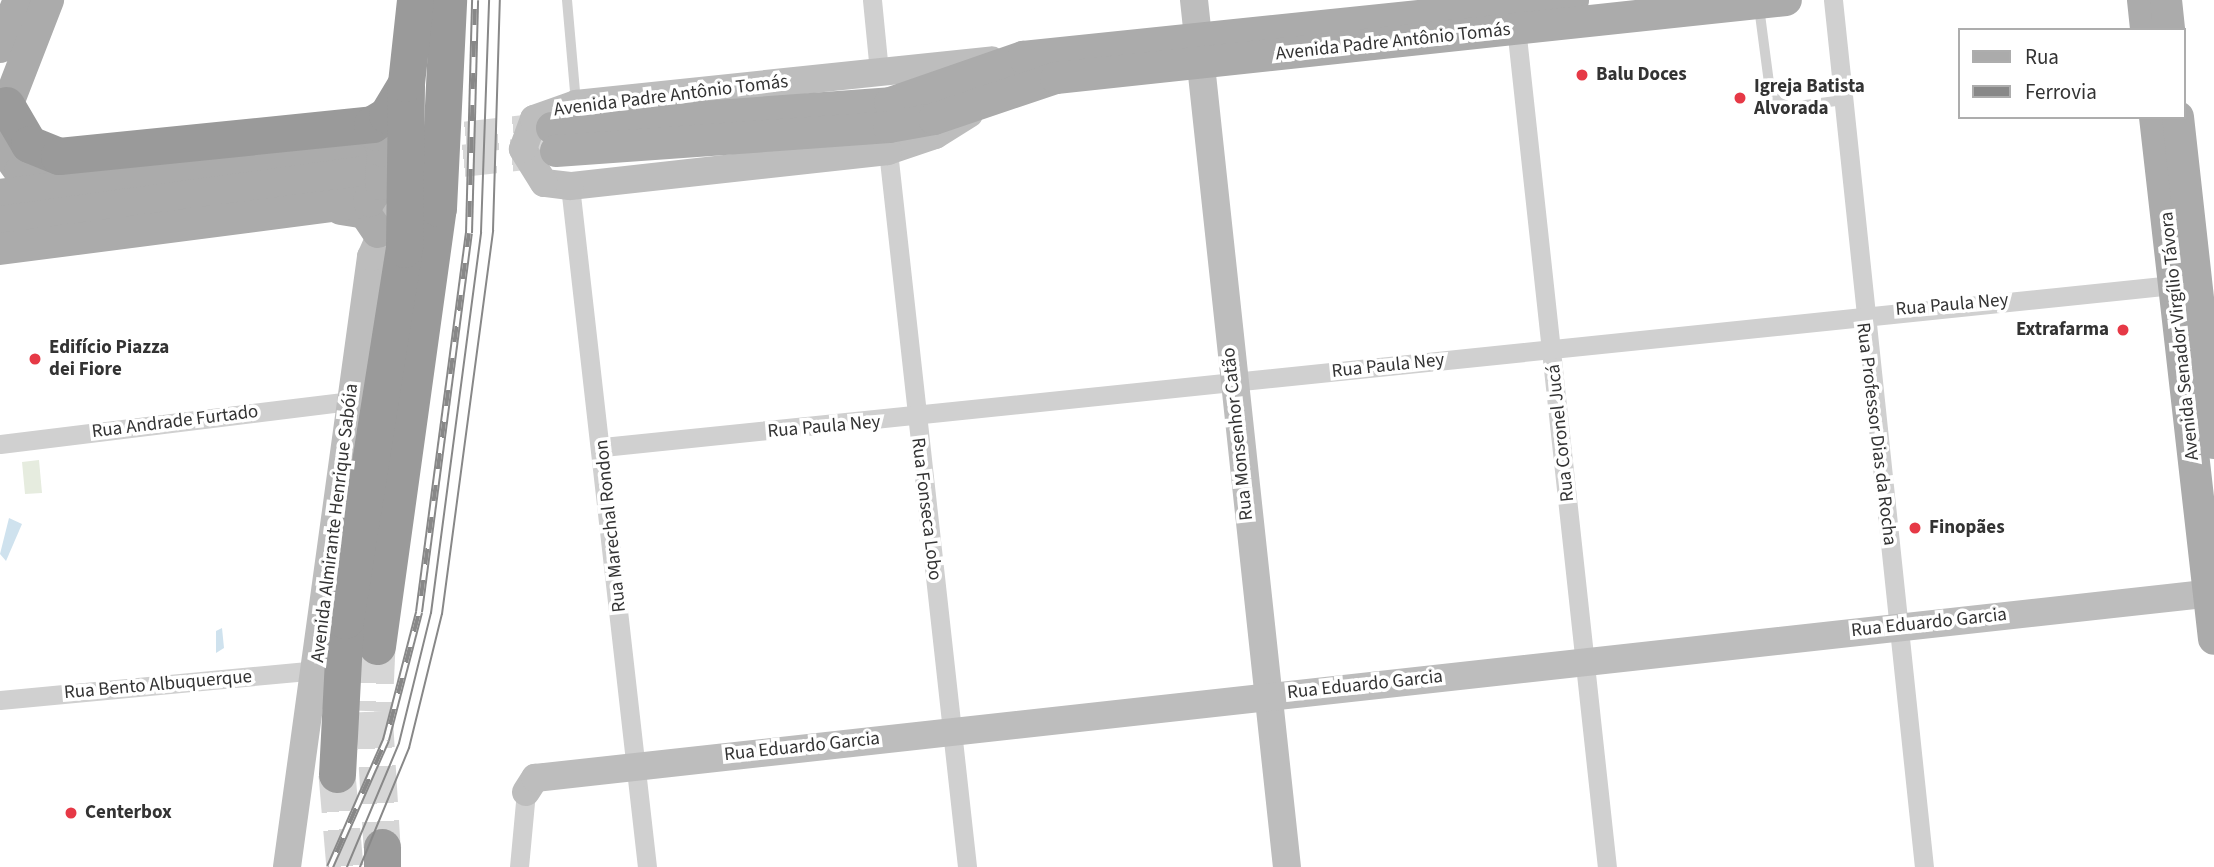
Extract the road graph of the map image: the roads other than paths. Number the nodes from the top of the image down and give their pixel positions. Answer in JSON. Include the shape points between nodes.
{"nodes":[{"id":1,"x":19,"y":0,"type":"edge"},
{"id":2,"x":48,"y":0,"type":"edge"},
{"id":3,"x":415,"y":0,"type":"edge"},
{"id":4,"x":448,"y":0,"type":"edge"},
{"id":5,"x":567,"y":0,"type":"edge"},
{"id":6,"x":872,"y":0,"type":"edge"},
{"id":7,"x":1194,"y":0,"type":"edge"},
{"id":8,"x":1573,"y":0,"type":"edge"},
{"id":9,"x":1833,"y":0,"type":"edge"},
{"id":10,"x":2143,"y":0,"type":"edge"},
{"id":11,"x":2166,"y":0,"type":"edge"},
{"id":12,"x":1772,"y":1,"type":"edge"},
{"id":13,"x":1515,"y":12,"type":"edge"},
{"id":14,"x":2146,"y":28,"type":"edge"},
{"id":15,"x":2169,"y":28,"type":"edge"},
{"id":16,"x":0,"y":47,"type":"edge"},
{"id":17,"x":1199,"y":50,"type":"junction"},
{"id":18,"x":1023,"y":57,"type":"junction"},
{"id":19,"x":879,"y":71,"type":"junction"},
{"id":20,"x":406,"y":83,"type":"junction"},
{"id":21,"x":1003,"y":93,"type":"junction"},
{"id":22,"x":1844,"y":100,"type":"junction"},
{"id":23,"x":576,"y":104,"type":"junction"},
{"id":24,"x":3,"y":114,"type":"edge"},
{"id":25,"x":2155,"y":119,"type":"edge"},
{"id":26,"x":2178,"y":119,"type":"edge"},
{"id":27,"x":0,"y":144,"type":"edge"},
{"id":28,"x":365,"y":148,"type":"junction"},
{"id":29,"x":888,"y":151,"type":"junction"},
{"id":30,"x":570,"y":186,"type":"junction"},
{"id":31,"x":408,"y":188,"type":"junction"},
{"id":32,"x":70,"y":189,"type":"junction"},
{"id":33,"x":341,"y":209,"type":"junction"},
{"id":34,"x":47,"y":217,"type":"junction"},
{"id":35,"x":2,"y":222,"type":"edge"},
{"id":36,"x":171,"y":228,"type":"junction"},
{"id":37,"x":378,"y":232,"type":"junction"},
{"id":38,"x":2194,"y":280,"type":"edge"},
{"id":39,"x":1861,"y":313,"type":"junction"},
{"id":40,"x":1552,"y":349,"type":"junction"},
{"id":41,"x":1232,"y":383,"type":"junction"},
{"id":42,"x":351,"y":401,"type":"junction"},
{"id":43,"x":914,"y":418,"type":"junction"},
{"id":44,"x":2213,"y":423,"type":"edge"},
{"id":45,"x":0,"y":443,"type":"edge"},
{"id":46,"x":603,"y":447,"type":"junction"},
{"id":47,"x":2212,"y":594,"type":"edge"},
{"id":48,"x":1900,"y":626,"type":"junction"},
{"id":49,"x":2214,"y":639,"type":"edge"},
{"id":50,"x":377,"y":646,"type":"tunnel mouth"},
{"id":51,"x":1587,"y":661,"type":"junction"},
{"id":52,"x":316,"y":670,"type":"junction"},
{"id":53,"x":1268,"y":696,"type":"junction"},
{"id":54,"x":0,"y":700,"type":"edge"},
{"id":55,"x":953,"y":730,"type":"junction"},
{"id":56,"x":637,"y":766,"type":"junction"},
{"id":57,"x":337,"y":774,"type":"tunnel mouth"},
{"id":58,"x":526,"y":792,"type":"joint"},
{"id":59,"x":286,"y":867,"type":"edge"},
{"id":60,"x":519,"y":867,"type":"edge"},
{"id":61,"x":646,"y":867,"type":"edge"},
{"id":62,"x":967,"y":867,"type":"edge"},
{"id":63,"x":1287,"y":867,"type":"edge"},
{"id":64,"x":1607,"y":867,"type":"edge"},
{"id":65,"x":1924,"y":867,"type":"edge"}],
"edges":[{"from":1,"to":16,"type":"main road"},
{"from":2,"to":24,"type":"main road"},
{"from":3,"to":20,"type":"highway","name":"Avenida Almirante Henrique Sabóia"},
{"from":4,"to":50,"type":"highway","via":[[437,219]]},
{"from":5,"to":23,"type":"lane"},
{"from":6,"to":19,"type":"street"},
{"from":7,"to":17,"type":"main road","name":"Rua Monsenhor Catão"},
{"from":8,"to":13,"type":"main road","name":"Avenida Padre Antônio Tomás"},
{"from":9,"to":22,"type":"street","name":"Rua Professor Dias da Rocha"},
{"from":10,"to":14,"type":"main road"},
{"from":11,"to":15,"type":"main road"},
{"from":12,"to":13,"type":"main road","name":"Avenida Padre Antônio Tomás"},
{"from":12,"to":22,"type":"lane","via":[[1770,91],[1778,102],[1790,107]]},
{"from":13,"to":17,"type":"main road","name":"Avenida Padre Antônio Tomás"},
{"from":13,"to":40,"type":"street","name":"Rua Coronel Jucá"},
{"from":17,"to":18,"type":"main road","name":"Avenida Padre Antônio Tomás"},
{"from":17,"to":21,"type":"main road","name":"Avenida Padre Antônio Tomás"},
{"from":17,"to":41,"type":"main road","name":"Rua Monsenhor Catão"},
{"from":18,"to":19,"type":"main road","name":"Avenida Padre Antônio Tomás"},
{"from":18,"to":21,"type":"main road","name":"Avenida Padre Antônio Tomás","via":[[890,103],[554,139],[913,124]]},
{"from":19,"to":23,"type":"main road","name":"Avenida Padre Antônio Tomás"},
{"from":20,"to":28,"type":"highway"},
{"from":20,"to":31,"type":"highway","name":"Avenida Almirante Henrique Sabóia"},
{"from":21,"to":29,"type":"main road","name":"Avenida Padre Antônio Tomás","via":[[935,135]]},
{"from":22,"to":39,"type":"street","name":"Rua Professor Dias da Rocha"},
{"from":23,"to":30,"type":"main road","name":"Avenida Padre Antônio Tomás","via":[[534,119],[523,149],[532,174],[544,183]]},
{"from":24,"to":28,"type":"highway","via":[[29,144],[59,156]]},
{"from":25,"to":38,"type":"main road","name":"Avenida Senador Virgílio Távora"},
{"from":26,"to":38,"type":"main road","name":"Avenida Senador Virgílio Távora"},
{"from":27,"to":32,"type":"main road","via":[[20,172]]},
{"from":28,"to":32,"type":"main road"},
{"from":28,"to":33,"type":"main road","via":[[382,142],[381,184],[369,201]]},
{"from":28,"to":34,"type":"main road"},
{"from":29,"to":30,"type":"main road","name":"Avenida Padre Antônio Tomás"},
{"from":29,"to":43,"type":"street","name":"Rua Fonseca Lobo"},
{"from":30,"to":46,"type":"street","name":"Rua Marechal Rondon"},
{"from":31,"to":37,"type":"main road","name":"Avenida Almirante Henrique Sabóia"},
{"from":31,"to":57,"type":"highway","name":"Avenida Almirante Henrique Sabóia","via":[[404,249],[345,620]]},
{"from":32,"to":35,"type":"main road"},
{"from":33,"to":36,"type":"main road"},
{"from":33,"to":37,"type":"main road","via":[[365,213]]},
{"from":34,"to":35,"type":"main road"},
{"from":34,"to":36,"type":"main road"},
{"from":35,"to":36,"type":"main road"},
{"from":37,"to":42,"type":"main road","name":"Avenida Almirante Henrique Sabóia"},
{"from":38,"to":39,"type":"street","name":"Rua Paula Ney"},
{"from":38,"to":44,"type":"main road","name":"Avenida Senador Virgílio Távora"},
{"from":38,"to":47,"type":"main road","name":"Avenida Senador Virgílio Távora"},
{"from":39,"to":40,"type":"street","name":"Rua Paula Ney"},
{"from":39,"to":48,"type":"street","name":"Rua Professor Dias da Rocha"},
{"from":40,"to":41,"type":"street","name":"Rua Paula Ney"},
{"from":40,"to":51,"type":"street","name":"Rua Coronel Jucá"},
{"from":41,"to":43,"type":"street","name":"Rua Paula Ney"},
{"from":41,"to":53,"type":"main road","name":"Rua Monsenhor Catão"},
{"from":42,"to":45,"type":"street","name":"Rua Andrade Furtado"},
{"from":42,"to":52,"type":"main road","name":"Avenida Almirante Henrique Sabóia"},
{"from":43,"to":46,"type":"street","name":"Rua Paula Ney"},
{"from":43,"to":55,"type":"street","name":"Rua Fonseca Lobo"},
{"from":46,"to":56,"type":"street","name":"Rua Marechal Rondon"},
{"from":47,"to":48,"type":"main road","name":"Rua Eduardo Garcia"},
{"from":47,"to":49,"type":"main road","name":"Avenida Senador Virgílio Távora"},
{"from":48,"to":51,"type":"main road","name":"Rua Eduardo Garcia"},
{"from":48,"to":65,"type":"street","name":"Rua Professor Dias da Rocha"},
{"from":51,"to":53,"type":"main road","name":"Rua Eduardo Garcia"},
{"from":51,"to":64,"type":"street","name":"Rua Coronel Jucá"},
{"from":52,"to":54,"type":"street","name":"Rua Bento Albuquerque"},
{"from":52,"to":59,"type":"main road","name":"Avenida Almirante Henrique Sabóia"},
{"from":53,"to":55,"type":"main road","name":"Rua Eduardo Garcia"},
{"from":53,"to":63,"type":"main road","name":"Rua Monsenhor Catão"},
{"from":55,"to":56,"type":"main road","name":"Rua Eduardo Garcia"},
{"from":55,"to":62,"type":"street","name":"Rua Fonseca Lobo"},
{"from":56,"to":58,"type":"main road","name":"Rua Eduardo Garcia","via":[[535,778]]},
{"from":56,"to":61,"type":"street","name":"Rua Marechal Rondon"},
{"from":58,"to":60,"type":"street"}]}
